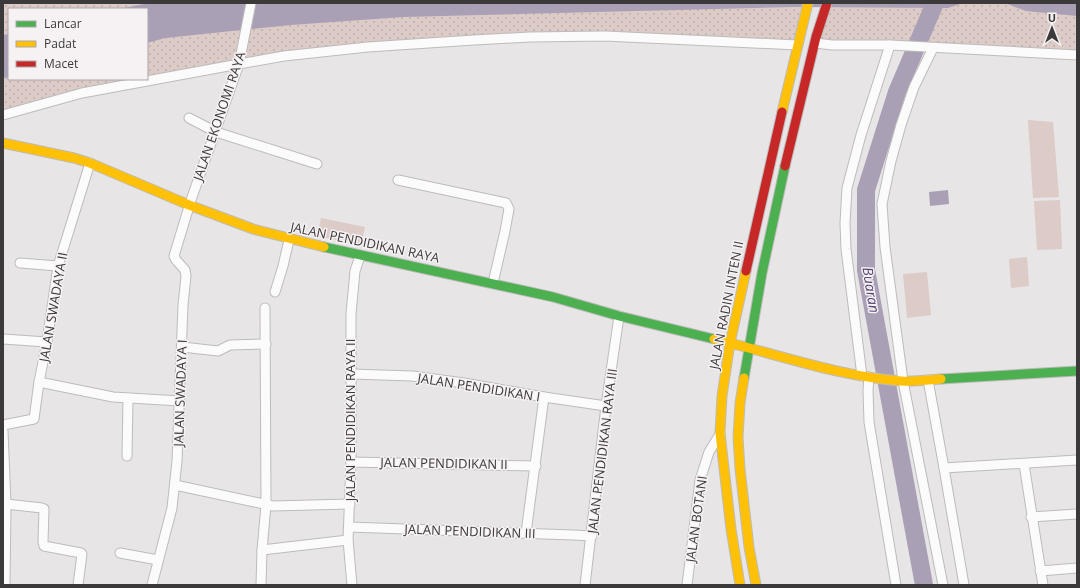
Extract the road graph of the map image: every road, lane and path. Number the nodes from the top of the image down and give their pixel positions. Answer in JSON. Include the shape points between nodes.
{"nodes":[{"id":1,"x":251,"y":3,"type":"edge"},
{"id":2,"x":808,"y":3,"type":"edge"},
{"id":3,"x":827,"y":3,"type":"edge"},
{"id":4,"x":816,"y":40,"type":"junction"},
{"id":5,"x":797,"y":45,"type":"junction"},
{"id":6,"x":890,"y":45,"type":"junction"},
{"id":7,"x":933,"y":48,"type":"junction"},
{"id":8,"x":1077,"y":55,"type":"edge"},
{"id":9,"x":240,"y":60,"type":"junction"},
{"id":10,"x":148,"y":79,"type":"edge"},
{"id":11,"x":144,"y":80,"type":"edge"},
{"id":12,"x":3,"y":115,"type":"edge"},
{"id":13,"x":189,"y":118,"type":"dead end"},
{"id":14,"x":216,"y":132,"type":"junction"},
{"id":15,"x":3,"y":143,"type":"edge"},
{"id":16,"x":90,"y":163,"type":"junction"},
{"id":17,"x":317,"y":164,"type":"dead end"},
{"id":18,"x":398,"y":180,"type":"dead end"},
{"id":19,"x":189,"y":205,"type":"junction"},
{"id":20,"x":289,"y":240,"type":"junction"},
{"id":21,"x":360,"y":256,"type":"junction"},
{"id":22,"x":20,"y":262,"type":"dead end"},
{"id":23,"x":58,"y":266,"type":"junction"},
{"id":24,"x":493,"y":283,"type":"junction"},
{"id":25,"x":275,"y":292,"type":"dead end"},
{"id":26,"x":265,"y":308,"type":"dead end"},
{"id":27,"x":619,"y":316,"type":"junction"},
{"id":28,"x":3,"y":339,"type":"edge"},
{"id":29,"x":47,"y":342,"type":"junction"},
{"id":30,"x":730,"y":343,"type":"junction"},
{"id":31,"x":266,"y":344,"type":"junction"},
{"id":32,"x":182,"y":347,"type":"junction"},
{"id":33,"x":749,"y":347,"type":"junction"},
{"id":34,"x":1077,"y":371,"type":"edge"},
{"id":35,"x":351,"y":374,"type":"junction"},
{"id":36,"x":868,"y":376,"type":"junction"},
{"id":37,"x":928,"y":380,"type":"junction"},
{"id":38,"x":903,"y":381,"type":"junction"},
{"id":39,"x":39,"y":382,"type":"junction"},
{"id":40,"x":544,"y":397,"type":"junction"},
{"id":41,"x":128,"y":398,"type":"junction"},
{"id":42,"x":180,"y":401,"type":"junction"},
{"id":43,"x":606,"y":406,"type":"junction"},
{"id":44,"x":3,"y":425,"type":"edge"},
{"id":45,"x":3,"y":431,"type":"edge"},
{"id":46,"x":720,"y":433,"type":"junction"},
{"id":47,"x":127,"y":456,"type":"dead end"},
{"id":48,"x":1077,"y":460,"type":"edge"},
{"id":49,"x":351,"y":462,"type":"junction"},
{"id":50,"x":1024,"y":464,"type":"junction"},
{"id":51,"x":536,"y":466,"type":"junction"},
{"id":52,"x":944,"y":468,"type":"junction"},
{"id":53,"x":175,"y":485,"type":"junction"},
{"id":54,"x":6,"y":504,"type":"junction"},
{"id":55,"x":350,"y":504,"type":"junction"},
{"id":56,"x":266,"y":505,"type":"junction"},
{"id":57,"x":1077,"y":514,"type":"edge"},
{"id":58,"x":1031,"y":517,"type":"junction"},
{"id":59,"x":349,"y":527,"type":"junction"},
{"id":60,"x":526,"y":533,"type":"junction"},
{"id":61,"x":592,"y":536,"type":"junction"},
{"id":62,"x":348,"y":540,"type":"junction"},
{"id":63,"x":262,"y":550,"type":"junction"},
{"id":64,"x":120,"y":553,"type":"dead end"},
{"id":65,"x":158,"y":560,"type":"junction"},
{"id":66,"x":1077,"y":568,"type":"edge"},
{"id":67,"x":1040,"y":571,"type":"junction"},
{"id":68,"x":5,"y":585,"type":"edge"},
{"id":69,"x":78,"y":585,"type":"edge"},
{"id":70,"x":152,"y":585,"type":"edge"},
{"id":71,"x":261,"y":585,"type":"edge"},
{"id":72,"x":352,"y":585,"type":"edge"},
{"id":73,"x":585,"y":585,"type":"edge"},
{"id":74,"x":688,"y":585,"type":"edge"},
{"id":75,"x":740,"y":585,"type":"edge"},
{"id":76,"x":756,"y":585,"type":"edge"},
{"id":77,"x":896,"y":585,"type":"edge"},
{"id":78,"x":943,"y":585,"type":"edge"},
{"id":79,"x":964,"y":585,"type":"edge"},
{"id":80,"x":1043,"y":585,"type":"edge"}],
"edges":[{"from":1,"to":9,"type":"street","name":"JALAN EKONOMI RAYA"},
{"from":2,"to":5,"type":"main road","name":"JALAN RADIN INTEN II"},
{"from":3,"to":4,"type":"main road"},
{"from":4,"to":6,"type":"street","via":[[832,45]]},
{"from":4,"to":33,"type":"main road","via":[[766,258]]},
{"from":5,"to":9,"type":"street","via":[[605,36],[530,37],[368,47]]},
{"from":5,"to":30,"type":"main road","name":"JALAN RADIN INTEN II"},
{"from":6,"to":7,"type":"street"},
{"from":6,"to":36,"type":"street","via":[[847,188],[846,249]]},
{"from":7,"to":8,"type":"street"},
{"from":7,"to":38,"type":"street","via":[[914,87],[901,125],[890,161],[882,204],[885,247]]},
{"from":9,"to":10,"type":"street"},
{"from":9,"to":14,"type":"street","name":"JALAN EKONOMI RAYA"},
{"from":11,"to":12,"type":"street","via":[[82,93]]},
{"from":13,"to":14,"type":"street"},
{"from":14,"to":17,"type":"street"},
{"from":14,"to":19,"type":"street","name":"JALAN EKONOMI RAYA"},
{"from":15,"to":16,"type":"main road","name":"JALAN PENDIDIKAN RAYA"},
{"from":16,"to":19,"type":"main road","name":"JALAN PENDIDIKAN RAYA"},
{"from":16,"to":23,"type":"street","name":"JALAN SWADAYA II"},
{"from":18,"to":24,"type":"street","via":[[508,205],[506,231]]},
{"from":19,"to":20,"type":"main road","name":"JALAN PENDIDIKAN RAYA"},
{"from":19,"to":32,"type":"street","name":"JALAN SWADAYA I","via":[[174,256],[185,270],[186,276]]},
{"from":20,"to":21,"type":"main road","name":"JALAN PENDIDIKAN RAYA"},
{"from":20,"to":25,"type":"street"},
{"from":21,"to":24,"type":"main road","name":"JALAN PENDIDIKAN RAYA"},
{"from":21,"to":35,"type":"street","name":"JALAN PENDIDIKAN RAYA II","via":[[355,271],[351,314]]},
{"from":22,"to":23,"type":"street"},
{"from":23,"to":29,"type":"street","name":"JALAN SWADAYA II"},
{"from":24,"to":27,"type":"main road","name":"JALAN PENDIDIKAN RAYA"},
{"from":26,"to":31,"type":"street"},
{"from":27,"to":30,"type":"main road","name":"JALAN PENDIDIKAN RAYA"},
{"from":27,"to":43,"type":"street","name":"JALAN PENDIDIKAN RAYA III"},
{"from":28,"to":29,"type":"street"},
{"from":29,"to":39,"type":"street","name":"JALAN SWADAYA II"},
{"from":30,"to":33,"type":"main road","name":"JALAN PENDIDIKAN RAYA"},
{"from":30,"to":46,"type":"main road","name":"JALAN RADIN INTEN II","via":[[722,396]]},
{"from":31,"to":32,"type":"street","via":[[230,345],[218,351]]},
{"from":31,"to":56,"type":"street"},
{"from":32,"to":42,"type":"street","name":"JALAN SWADAYA I"},
{"from":33,"to":36,"type":"main road","name":"JALAN PENDIDIKAN RAYA","via":[[813,366]]},
{"from":33,"to":76,"type":"main road","via":[[740,403],[738,437],[749,547]]},
{"from":34,"to":37,"type":"main road","name":"JALAN PENDIDIKAN RAYA"},
{"from":35,"to":40,"type":"street","name":"JALAN PENDIDIKAN I","via":[[412,376]]},
{"from":35,"to":49,"type":"street","name":"JALAN PENDIDIKAN RAYA II"},
{"from":36,"to":38,"type":"main road","name":"JALAN PENDIDIKAN RAYA"},
{"from":36,"to":77,"type":"street","via":[[869,422]]},
{"from":37,"to":38,"type":"main road","name":"JALAN PENDIDIKAN RAYA"},
{"from":37,"to":52,"type":"street"},
{"from":38,"to":78,"type":"street"},
{"from":39,"to":41,"type":"street","via":[[113,398]]},
{"from":39,"to":44,"type":"street","name":"JALAN SWADAYA II","via":[[34,419]]},
{"from":40,"to":43,"type":"street","name":"JALAN PENDIDIKAN I"},
{"from":40,"to":51,"type":"street"},
{"from":41,"to":42,"type":"street"},
{"from":41,"to":47,"type":"street"},
{"from":42,"to":53,"type":"street","name":"JALAN SWADAYA I"},
{"from":43,"to":61,"type":"street","name":"JALAN PENDIDIKAN RAYA III"},
{"from":45,"to":54,"type":"street"},
{"from":46,"to":74,"type":"street","name":"JALAN BOTANI","via":[[709,452],[700,480]]},
{"from":46,"to":75,"type":"main road","name":"JALAN RADIN INTEN II"},
{"from":48,"to":50,"type":"street"},
{"from":49,"to":51,"type":"street","name":"JALAN PENDIDIKAN II"},
{"from":49,"to":55,"type":"street","name":"JALAN PENDIDIKAN RAYA II"},
{"from":50,"to":52,"type":"street"},
{"from":50,"to":58,"type":"street"},
{"from":51,"to":60,"type":"street"},
{"from":52,"to":79,"type":"street"},
{"from":53,"to":56,"type":"street"},
{"from":53,"to":65,"type":"street","name":"JALAN SWADAYA I","via":[[172,508]]},
{"from":54,"to":68,"type":"street"},
{"from":54,"to":69,"type":"street","via":[[44,509],[44,546],[82,554]]},
{"from":55,"to":56,"type":"street"},
{"from":55,"to":59,"type":"street","name":"JALAN PENDIDIKAN RAYA II"},
{"from":56,"to":63,"type":"street"},
{"from":57,"to":58,"type":"street"},
{"from":58,"to":67,"type":"street"},
{"from":59,"to":60,"type":"street","name":"JALAN PENDIDIKAN III"},
{"from":59,"to":62,"type":"street","name":"JALAN PENDIDIKAN RAYA II"},
{"from":60,"to":61,"type":"street","name":"JALAN PENDIDIKAN III"},
{"from":61,"to":73,"type":"street","name":"JALAN PENDIDIKAN RAYA III"},
{"from":62,"to":63,"type":"street"},
{"from":62,"to":72,"type":"street","name":"JALAN PENDIDIKAN RAYA II"},
{"from":63,"to":71,"type":"street"},
{"from":64,"to":65,"type":"street"},
{"from":65,"to":70,"type":"street","name":"JALAN SWADAYA I"},
{"from":66,"to":67,"type":"street"},
{"from":67,"to":80,"type":"street"}]}
